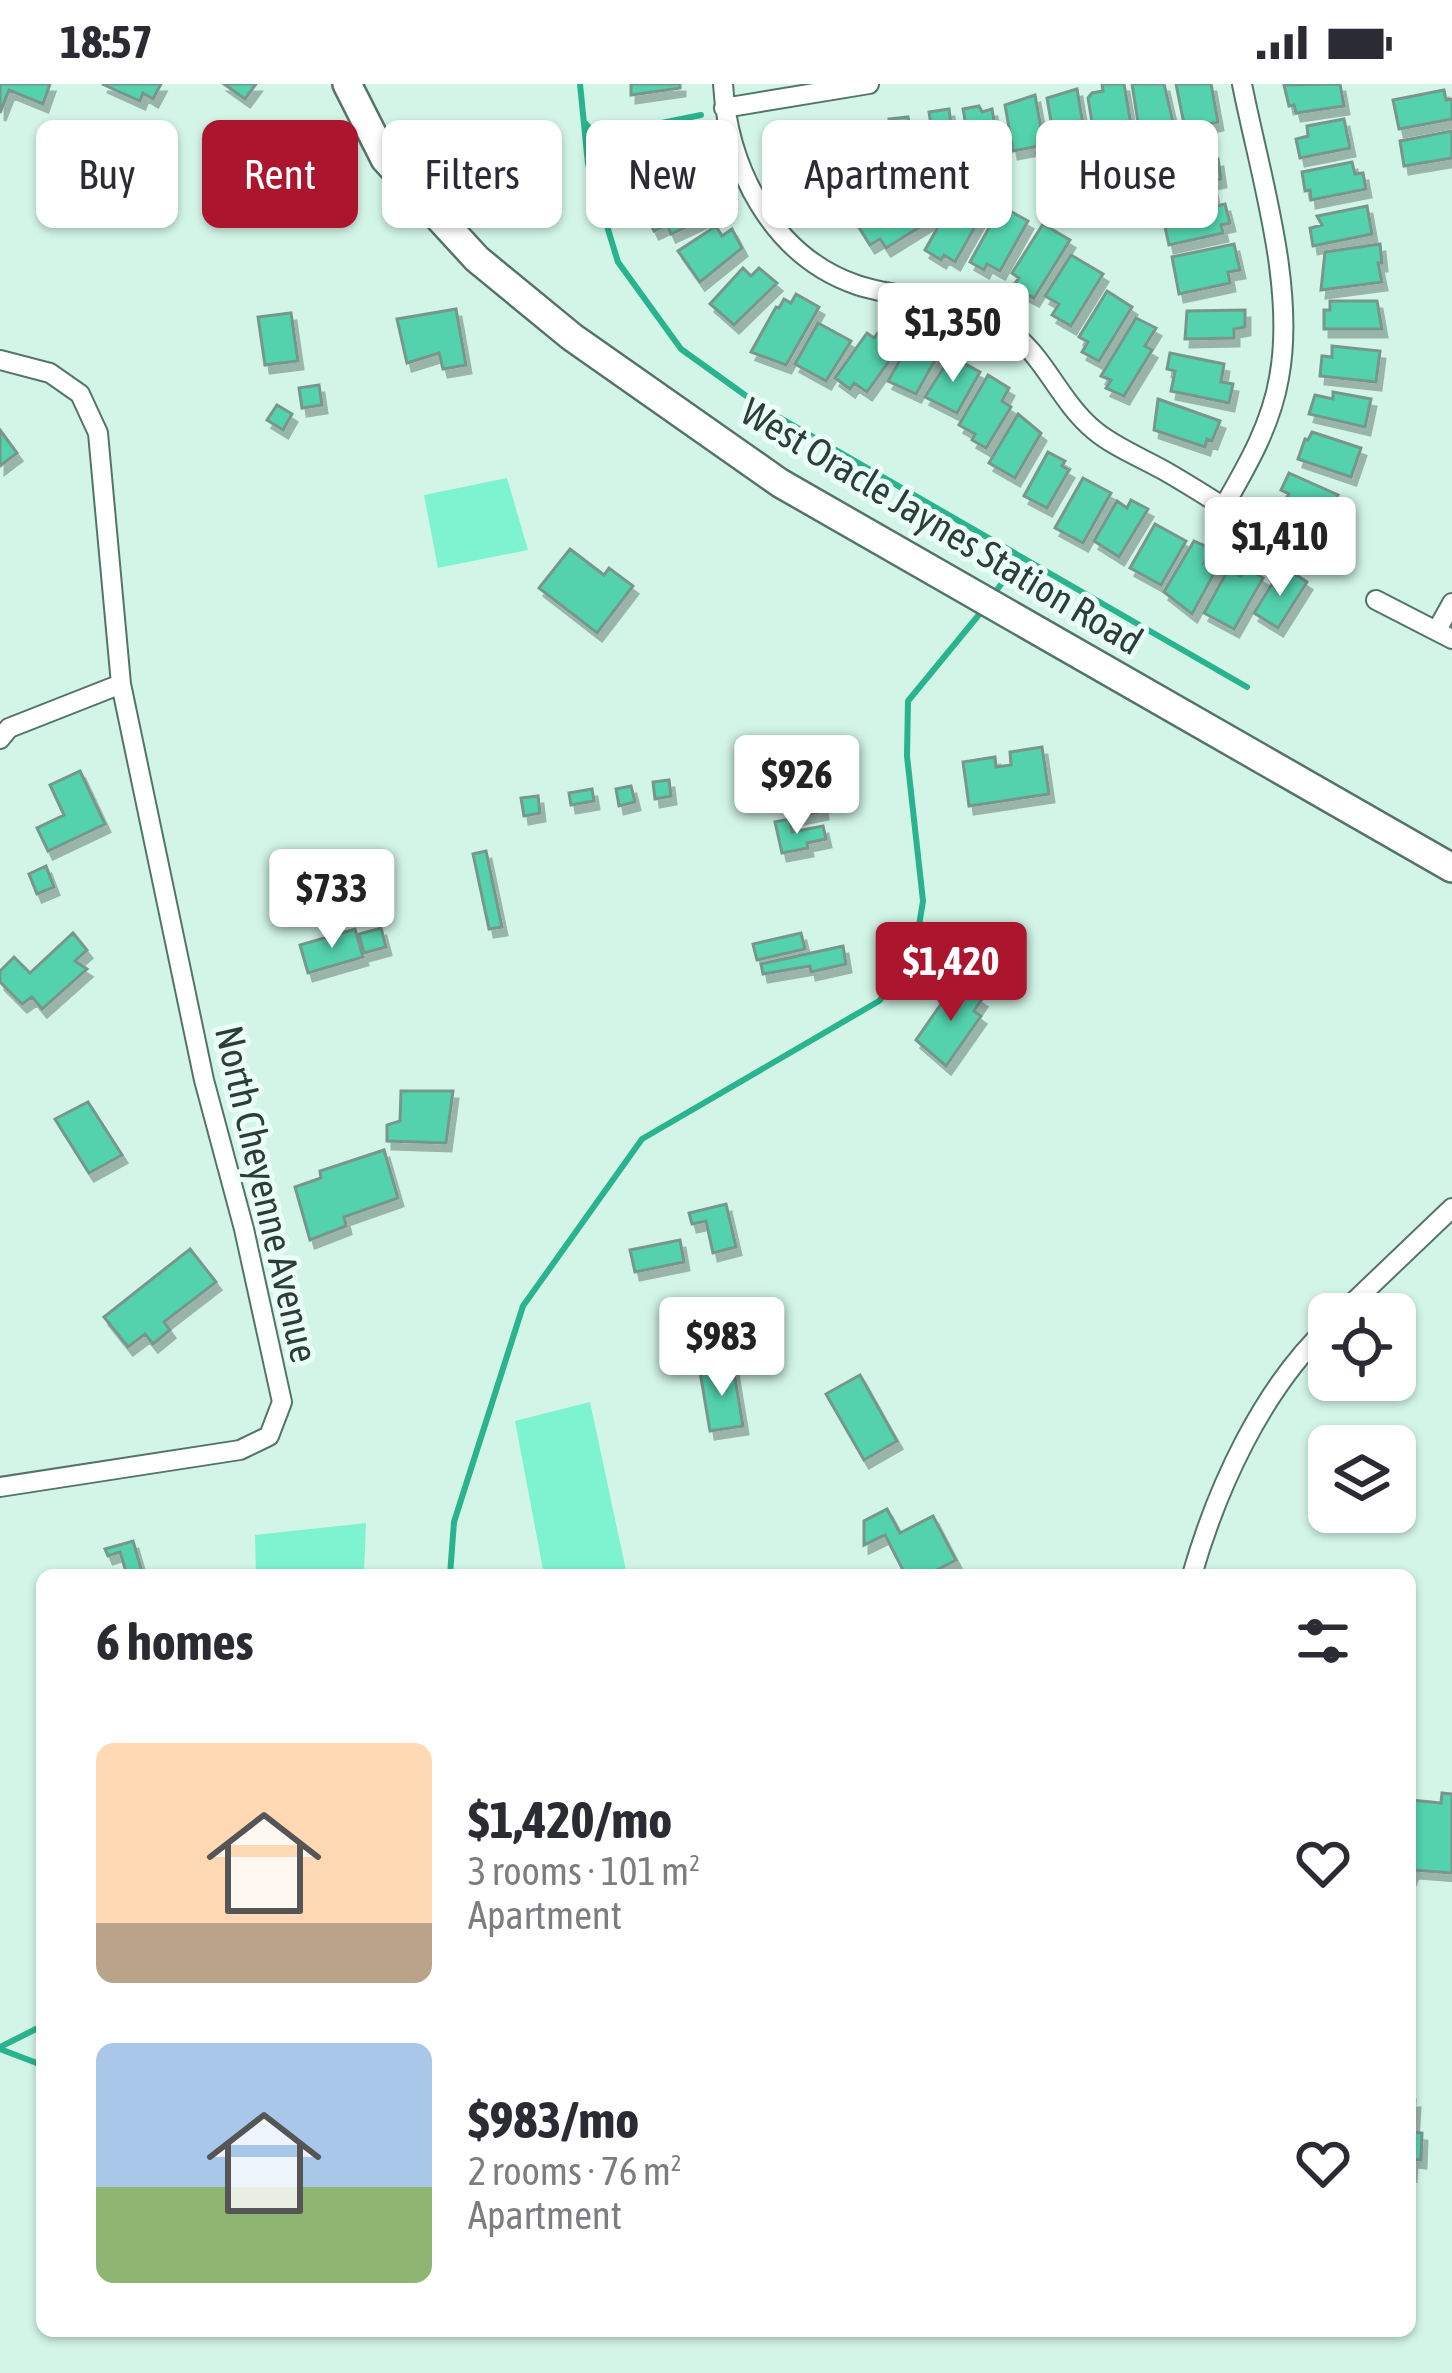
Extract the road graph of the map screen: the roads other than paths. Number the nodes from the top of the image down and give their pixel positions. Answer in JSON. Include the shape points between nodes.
{"nodes":[{"id":1,"x":347,"y":84,"type":"edge"},
{"id":2,"x":723,"y":84,"type":"edge"},
{"id":3,"x":869,"y":84,"type":"edge"},
{"id":4,"x":1242,"y":84,"type":"edge"},
{"id":5,"x":724,"y":108,"type":"junction"},
{"id":6,"x":0,"y":360,"type":"edge"},
{"id":7,"x":1224,"y":506,"type":"junction"},
{"id":8,"x":1281,"y":544,"type":"dead end"},
{"id":9,"x":1376,"y":600,"type":"dead end"},
{"id":10,"x":1452,"y":602,"type":"edge"},
{"id":11,"x":1445,"y":634,"type":"edge"},
{"id":12,"x":121,"y":685,"type":"junction"},
{"id":13,"x":0,"y":739,"type":"edge"},
{"id":14,"x":1452,"y":868,"type":"edge"},
{"id":15,"x":1452,"y":1208,"type":"edge"},
{"id":16,"x":1363,"y":1293,"type":"edge"},
{"id":17,"x":1308,"y":1352,"type":"edge"},
{"id":18,"x":0,"y":1487,"type":"edge"},
{"id":19,"x":1194,"y":1569,"type":"edge"}],
"edges":[{"from":1,"to":14,"type":"street","name":"West Oracle Jaynes Station Road","via":[[385,159],[477,259],[590,350],[780,483]]},
{"from":2,"to":5,"type":"street"},
{"from":3,"to":5,"type":"street"},
{"from":4,"to":7,"type":"street","via":[[1281,283],[1282,338],[1266,424]]},
{"from":5,"to":7,"type":"street","via":[[750,189],[792,246],[857,285],[979,309],[1038,357],[1094,430]]},
{"from":6,"to":12,"type":"street","name":"North Cheyenne Avenue","via":[[50,373],[92,413]]},
{"from":7,"to":8,"type":"street"},
{"from":9,"to":11,"type":"street"},
{"from":10,"to":11,"type":"street"},
{"from":12,"to":13,"type":"street","via":[[9,728]]},
{"from":12,"to":18,"type":"street","name":"North Cheyenne Avenue","via":[[282,1402],[269,1436],[240,1450]]},
{"from":15,"to":16,"type":"street"},
{"from":17,"to":19,"type":"street","via":[[1245,1442]]}]}
